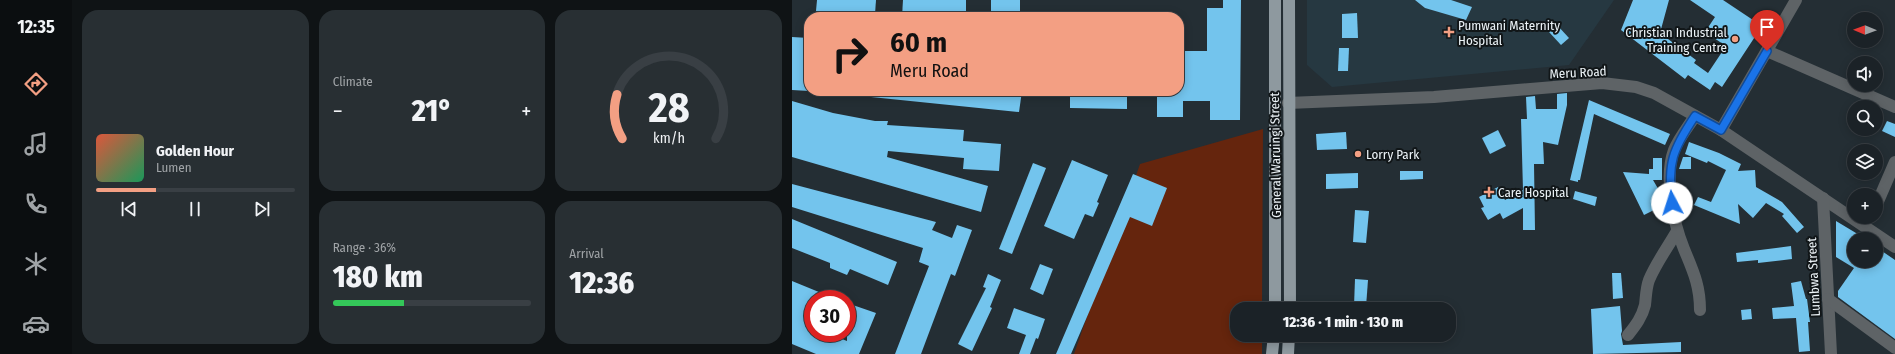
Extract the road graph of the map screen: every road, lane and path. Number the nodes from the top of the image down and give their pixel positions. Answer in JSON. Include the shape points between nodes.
{"nodes":[{"id":1,"x":1275,"y":0,"type":"edge"},
{"id":2,"x":1289,"y":0,"type":"edge"},
{"id":3,"x":1796,"y":0,"type":"edge"},
{"id":4,"x":1767,"y":51,"type":"junction"},
{"id":5,"x":1288,"y":103,"type":"junction"},
{"id":6,"x":1895,"y":107,"type":"edge"},
{"id":7,"x":1695,"y":116,"type":"junction"},
{"id":8,"x":1721,"y":130,"type":"junction"},
{"id":9,"x":1895,"y":162,"type":"edge"},
{"id":10,"x":1883,"y":190,"type":"edge"},
{"id":11,"x":1823,"y":198,"type":"junction"},
{"id":12,"x":1869,"y":224,"type":"edge"},
{"id":13,"x":1867,"y":228,"type":"junction"},
{"id":14,"x":1677,"y":231,"type":"junction"},
{"id":15,"x":1895,"y":247,"type":"edge"},
{"id":16,"x":1828,"y":299,"type":"junction"},
{"id":17,"x":1274,"y":302,"type":"edge"},
{"id":18,"x":1290,"y":302,"type":"edge"},
{"id":19,"x":1700,"y":310,"type":"dead end"},
{"id":20,"x":1628,"y":335,"type":"dead end"},
{"id":21,"x":1273,"y":342,"type":"edge"},
{"id":22,"x":1289,"y":342,"type":"edge"},
{"id":23,"x":1895,"y":348,"type":"edge"},
{"id":24,"x":1272,"y":354,"type":"edge"},
{"id":25,"x":1288,"y":354,"type":"edge"},
{"id":26,"x":1830,"y":354,"type":"edge"}],
"edges":[{"from":1,"to":17,"type":"main road","name":"General Waruingi Street"},
{"from":2,"to":5,"type":"main road","name":"General Waruingi Street"},
{"from":3,"to":4,"type":"street"},
{"from":4,"to":6,"type":"street"},
{"from":4,"to":8,"type":"street"},
{"from":5,"to":7,"type":"street","name":"Meru Road","via":[[1434,97],[1602,83],[1636,87],[1654,93]]},
{"from":5,"to":18,"type":"main road","name":"General Waruingi Street"},
{"from":7,"to":8,"type":"street","name":"Meru Road"},
{"from":7,"to":14,"type":"street","via":[[1674,150],[1670,166]]},
{"from":8,"to":11,"type":"street","name":"Meru Road"},
{"from":9,"to":10,"type":"street"},
{"from":11,"to":13,"type":"street","name":"Meru Road"},
{"from":11,"to":16,"type":"street","name":"Lumbwa Street"},
{"from":12,"to":13,"type":"street"},
{"from":13,"to":15,"type":"street","name":"Meru Road"},
{"from":14,"to":19,"type":"street","via":[[1697,279]]},
{"from":14,"to":20,"type":"street","via":[[1655,266],[1648,282],[1639,321]]},
{"from":16,"to":23,"type":"street"},
{"from":16,"to":26,"type":"street","name":"Lumbwa Street"},
{"from":21,"to":24,"type":"main road"},
{"from":22,"to":25,"type":"main road"}]}
